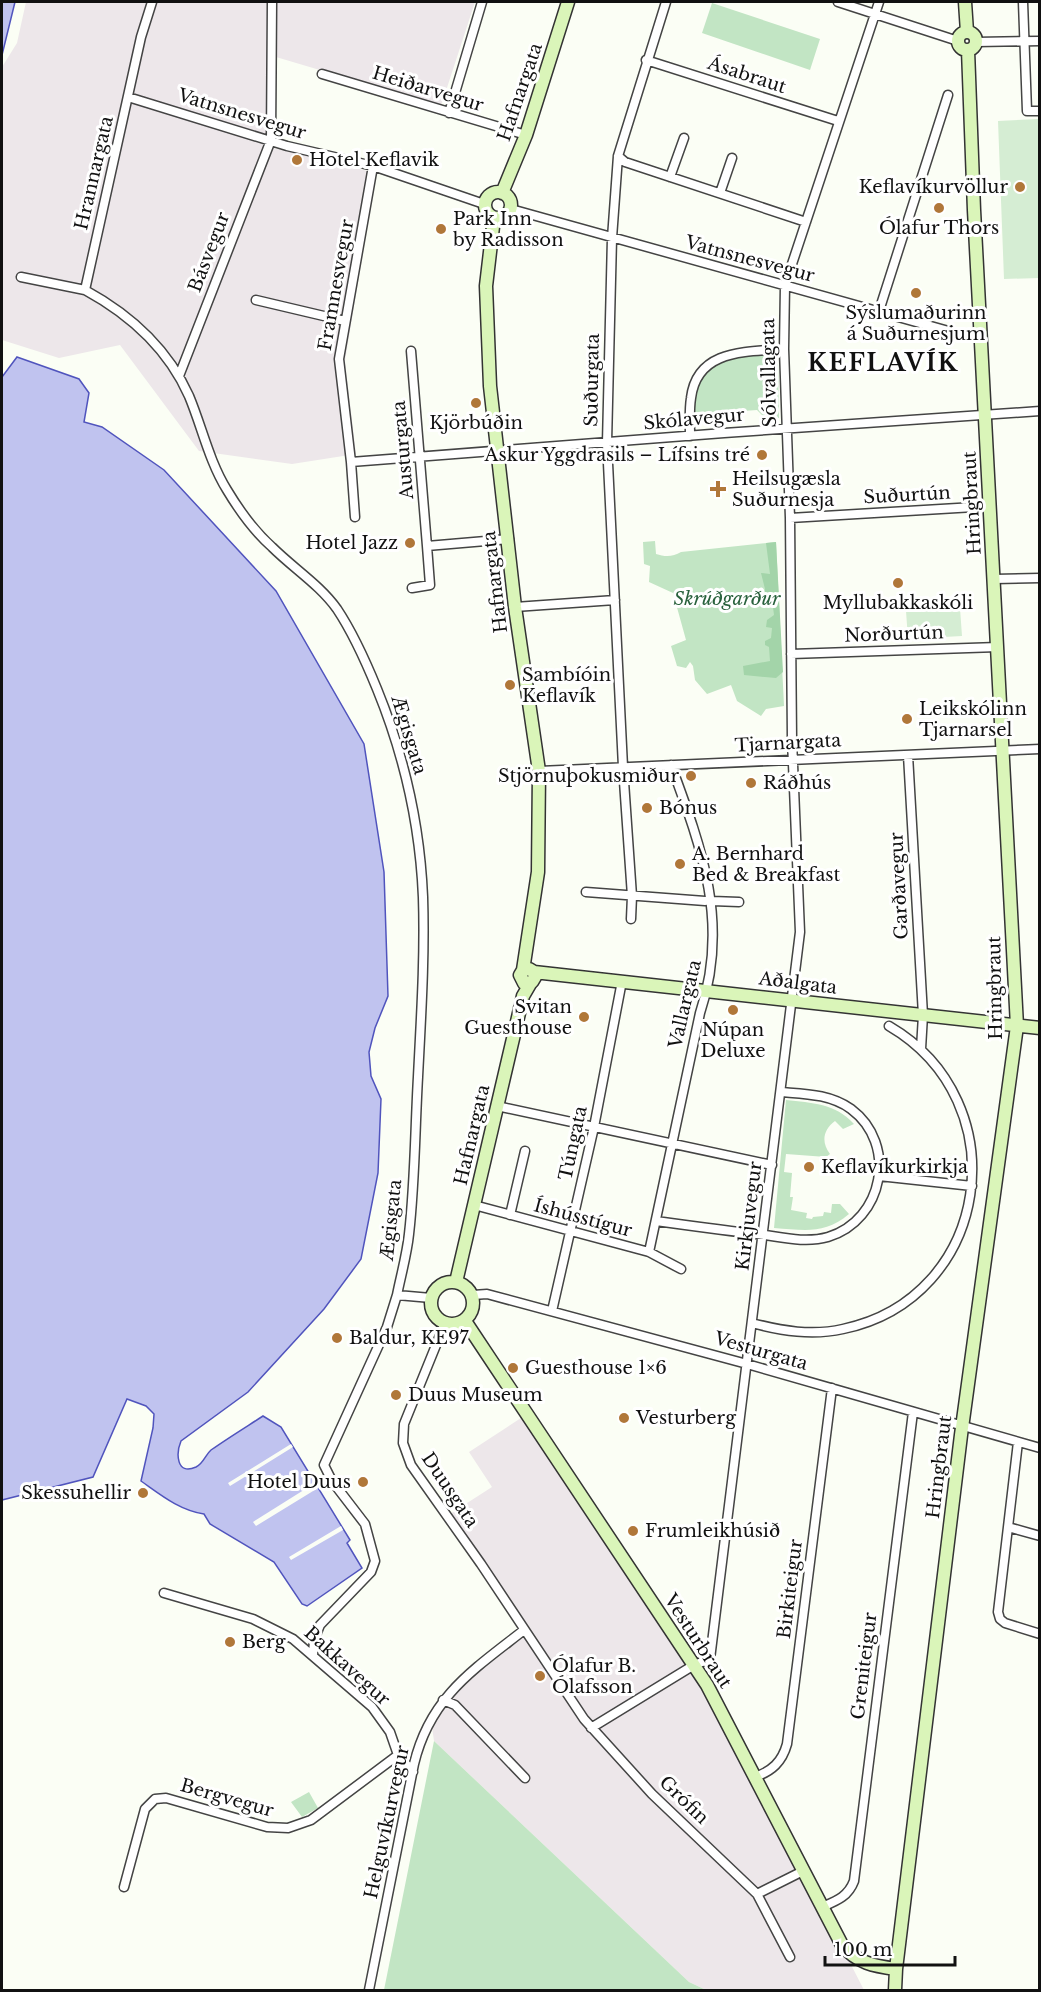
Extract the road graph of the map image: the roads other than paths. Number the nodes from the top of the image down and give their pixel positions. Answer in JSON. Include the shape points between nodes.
{"nodes":[{"id":1,"x":152,"y":2,"type":"edge"},
{"id":2,"x":272,"y":2,"type":"edge"},
{"id":3,"x":482,"y":2,"type":"edge"},
{"id":4,"x":568,"y":2,"type":"edge"},
{"id":5,"x":666,"y":2,"type":"edge"},
{"id":6,"x":838,"y":2,"type":"edge"},
{"id":7,"x":879,"y":2,"type":"edge"},
{"id":8,"x":965,"y":2,"type":"edge"},
{"id":9,"x":1023,"y":2,"type":"edge"},
{"id":10,"x":875,"y":14,"type":"junction"},
{"id":11,"x":962,"y":36,"type":"junction"},
{"id":12,"x":1040,"y":41,"type":"edge"},
{"id":13,"x":1024,"y":42,"type":"junction"},
{"id":14,"x":972,"y":46,"type":"junction"},
{"id":15,"x":646,"y":60,"type":"junction"},
{"id":16,"x":322,"y":74,"type":"dead end"},
{"id":17,"x":948,"y":95,"type":"dead end"},
{"id":18,"x":128,"y":97,"type":"junction"},
{"id":19,"x":1040,"y":111,"type":"edge"},
{"id":20,"x":449,"y":113,"type":"junction"},
{"id":21,"x":838,"y":121,"type":"junction"},
{"id":22,"x":526,"y":135,"type":"junction"},
{"id":23,"x":684,"y":138,"type":"dead end"},
{"id":24,"x":271,"y":140,"type":"junction"},
{"id":25,"x":618,"y":156,"type":"junction"},
{"id":26,"x":732,"y":158,"type":"dead end"},
{"id":27,"x":373,"y":166,"type":"junction"},
{"id":28,"x":670,"y":177,"type":"junction"},
{"id":29,"x":502,"y":193,"type":"junction"},
{"id":30,"x":720,"y":194,"type":"junction"},
{"id":31,"x":484,"y":204,"type":"junction"},
{"id":32,"x":511,"y":209,"type":"junction"},
{"id":33,"x":494,"y":218,"type":"junction"},
{"id":34,"x":806,"y":222,"type":"junction"},
{"id":35,"x":612,"y":238,"type":"junction"},
{"id":36,"x":21,"y":277,"type":"dead end"},
{"id":37,"x":785,"y":285,"type":"junction"},
{"id":38,"x":85,"y":290,"type":"junction"},
{"id":39,"x":256,"y":300,"type":"dead end"},
{"id":40,"x":879,"y":311,"type":"junction"},
{"id":41,"x":345,"y":321,"type":"junction"},
{"id":42,"x":982,"y":337,"type":"junction"},
{"id":43,"x":784,"y":349,"type":"junction"},
{"id":44,"x":411,"y":351,"type":"dead end"},
{"id":45,"x":179,"y":376,"type":"junction"},
{"id":46,"x":1040,"y":411,"type":"edge"},
{"id":47,"x":986,"y":414,"type":"junction"},
{"id":48,"x":786,"y":428,"type":"junction"},
{"id":49,"x":690,"y":436,"type":"junction"},
{"id":50,"x":607,"y":443,"type":"junction"},
{"id":51,"x":498,"y":452,"type":"junction"},
{"id":52,"x":420,"y":457,"type":"junction"},
{"id":53,"x":351,"y":462,"type":"junction"},
{"id":54,"x":991,"y":506,"type":"junction"},
{"id":55,"x":355,"y":517,"type":"dead end"},
{"id":56,"x":790,"y":518,"type":"junction"},
{"id":57,"x":509,"y":539,"type":"junction"},
{"id":58,"x":427,"y":546,"type":"junction"},
{"id":59,"x":1040,"y":578,"type":"edge"},
{"id":60,"x":994,"y":579,"type":"junction"},
{"id":61,"x":412,"y":588,"type":"dead end"},
{"id":62,"x":615,"y":600,"type":"junction"},
{"id":63,"x":515,"y":607,"type":"junction"},
{"id":64,"x":998,"y":647,"type":"junction"},
{"id":65,"x":791,"y":654,"type":"junction"},
{"id":66,"x":1040,"y":749,"type":"edge"},
{"id":67,"x":1004,"y":750,"type":"junction"},
{"id":68,"x":908,"y":754,"type":"junction"},
{"id":69,"x":793,"y":759,"type":"junction"},
{"id":70,"x":671,"y":765,"type":"junction"},
{"id":71,"x":623,"y":767,"type":"junction"},
{"id":72,"x":539,"y":771,"type":"junction"},
{"id":73,"x":586,"y":892,"type":"dead end"},
{"id":74,"x":632,"y":896,"type":"junction"},
{"id":75,"x":708,"y":901,"type":"junction"},
{"id":76,"x":739,"y":902,"type":"dead end"},
{"id":77,"x":631,"y":919,"type":"dead end"},
{"id":78,"x":529,"y":976,"type":"junction"},
{"id":79,"x":622,"y":981,"type":"junction"},
{"id":80,"x":707,"y":991,"type":"junction"},
{"id":81,"x":792,"y":1000,"type":"junction"},
{"id":82,"x":923,"y":1015,"type":"junction"},
{"id":83,"x":889,"y":1026,"type":"dead end"},
{"id":84,"x":1017,"y":1026,"type":"junction"},
{"id":85,"x":1040,"y":1028,"type":"edge"},
{"id":86,"x":921,"y":1049,"type":"junction"},
{"id":87,"x":781,"y":1092,"type":"junction"},
{"id":88,"x":497,"y":1106,"type":"junction"},
{"id":89,"x":594,"y":1127,"type":"junction"},
{"id":90,"x":671,"y":1144,"type":"junction"},
{"id":91,"x":525,"y":1151,"type":"dead end"},
{"id":92,"x":772,"y":1165,"type":"junction"},
{"id":93,"x":879,"y":1176,"type":"junction"},
{"id":94,"x":972,"y":1186,"type":"junction"},
{"id":95,"x":474,"y":1205,"type":"junction"},
{"id":96,"x":510,"y":1215,"type":"junction"},
{"id":97,"x":656,"y":1221,"type":"junction"},
{"id":98,"x":570,"y":1231,"type":"junction"},
{"id":99,"x":763,"y":1235,"type":"junction"},
{"id":100,"x":649,"y":1252,"type":"junction"},
{"id":101,"x":681,"y":1269,"type":"dead end"},
{"id":102,"x":456,"y":1282,"type":"junction"},
{"id":103,"x":397,"y":1295,"type":"junction"},
{"id":104,"x":472,"y":1296,"type":"junction"},
{"id":105,"x":432,"y":1298,"type":"junction"},
{"id":106,"x":552,"y":1311,"type":"junction"},
{"id":107,"x":465,"y":1321,"type":"junction"},
{"id":108,"x":445,"y":1323,"type":"junction"},
{"id":109,"x":752,"y":1323,"type":"junction"},
{"id":110,"x":747,"y":1364,"type":"junction"},
{"id":111,"x":832,"y":1389,"type":"junction"},
{"id":112,"x":913,"y":1412,"type":"junction"},
{"id":113,"x":963,"y":1426,"type":"junction"},
{"id":114,"x":1018,"y":1442,"type":"junction"},
{"id":115,"x":1040,"y":1448,"type":"edge"},
{"id":116,"x":1008,"y":1527,"type":"junction"},
{"id":117,"x":1040,"y":1536,"type":"edge"},
{"id":118,"x":164,"y":1593,"type":"dead end"},
{"id":119,"x":524,"y":1630,"type":"junction"},
{"id":120,"x":1040,"y":1634,"type":"edge"},
{"id":121,"x":313,"y":1655,"type":"junction"},
{"id":122,"x":694,"y":1665,"type":"junction"},
{"id":123,"x":443,"y":1700,"type":"junction"},
{"id":124,"x":591,"y":1728,"type":"junction"},
{"id":125,"x":398,"y":1755,"type":"junction"},
{"id":126,"x":412,"y":1772,"type":"junction"},
{"id":127,"x":755,"y":1777,"type":"junction"},
{"id":128,"x":525,"y":1778,"type":"dead end"},
{"id":129,"x":803,"y":1870,"type":"junction"},
{"id":130,"x":124,"y":1887,"type":"dead end"},
{"id":131,"x":757,"y":1894,"type":"junction"},
{"id":132,"x":822,"y":1907,"type":"junction"},
{"id":133,"x":790,"y":1957,"type":"dead end"},
{"id":134,"x":896,"y":1969,"type":"junction"},
{"id":135,"x":369,"y":1990,"type":"edge"},
{"id":136,"x":895,"y":1990,"type":"edge"}],
"edges":[{"from":1,"to":18,"type":"street","name":"Hrannargata"},
{"from":2,"to":24,"type":"street"},
{"from":3,"to":20,"type":"street"},
{"from":4,"to":22,"type":"street","name":"Hafnargata"},
{"from":5,"to":15,"type":"street","name":"Suðurgata"},
{"from":6,"to":10,"type":"street"},
{"from":7,"to":10,"type":"street","name":"Sólvallagata"},
{"from":8,"to":11,"type":"street"},
{"from":9,"to":13,"type":"street"},
{"from":10,"to":11,"type":"street"},
{"from":10,"to":21,"type":"street","name":"Sólvallagata"},
{"from":11,"to":14,"type":"street","via":[[960,48]]},
{"from":12,"to":13,"type":"street"},
{"from":13,"to":14,"type":"street"},
{"from":13,"to":19,"type":"street","via":[[1028,111]]},
{"from":14,"to":42,"type":"street","name":"Hringbraut"},
{"from":15,"to":21,"type":"street","name":"Ásabraut"},
{"from":15,"to":25,"type":"street","name":"Suðurgata"},
{"from":16,"to":20,"type":"street","name":"Heiðarvegur"},
{"from":17,"to":40,"type":"street"},
{"from":18,"to":24,"type":"street","name":"Vatnsnesvegur"},
{"from":18,"to":38,"type":"street","name":"Hrannargata"},
{"from":20,"to":22,"type":"street","name":"Heiðarvegur"},
{"from":21,"to":34,"type":"street","name":"Sólvallagata"},
{"from":22,"to":29,"type":"street","name":"Hafnargata"},
{"from":23,"to":28,"type":"street"},
{"from":24,"to":27,"type":"street","name":"Vatnsnesvegur"},
{"from":24,"to":45,"type":"street","name":"Básvegur"},
{"from":25,"to":28,"type":"street"},
{"from":25,"to":35,"type":"street","name":"Suðurgata"},
{"from":26,"to":30,"type":"street"},
{"from":27,"to":31,"type":"street","name":"Vatnsnesvegur"},
{"from":27,"to":41,"type":"street","name":"Framnesvegur"},
{"from":28,"to":30,"type":"street"},
{"from":29,"to":31,"type":"street","via":[[489,195]]},
{"from":29,"to":32,"type":"street","via":[[509,199]]},
{"from":30,"to":34,"type":"street"},
{"from":31,"to":33,"type":"street","via":[[486,213]]},
{"from":32,"to":33,"type":"street","via":[[502,218]]},
{"from":32,"to":35,"type":"street","name":"Vatnsnesvegur"},
{"from":33,"to":51,"type":"street","name":"Hafnargata","via":[[486,286],[490,386]]},
{"from":34,"to":37,"type":"street","name":"Sólvallagata"},
{"from":35,"to":37,"type":"street","name":"Vatnsnesvegur"},
{"from":35,"to":50,"type":"street","name":"Suðurgata"},
{"from":36,"to":38,"type":"street"},
{"from":37,"to":40,"type":"street","name":"Vatnsnesvegur"},
{"from":37,"to":43,"type":"street","name":"Sólvallagata"},
{"from":38,"to":45,"type":"street","name":"Ægisgata","via":[[131,320]]},
{"from":39,"to":41,"type":"street"},
{"from":40,"to":42,"type":"street","name":"Vatnsnesvegur"},
{"from":41,"to":53,"type":"street","name":"Framnesvegur","via":[[339,359]]},
{"from":42,"to":47,"type":"street","name":"Hringbraut"},
{"from":43,"to":48,"type":"street","name":"Sólvallagata"},
{"from":43,"to":49,"type":"street","via":[[733,353],[706,368],[692,391]]},
{"from":44,"to":52,"type":"street","name":"Austurgata"},
{"from":45,"to":103,"type":"street","name":"Ægisgata","via":[[221,478],[243,513],[272,548],[336,608],[368,667],[391,723],[406,781],[423,897],[422,972],[409,1235]]},
{"from":46,"to":47,"type":"street","name":"Skólavegur"},
{"from":47,"to":48,"type":"street","name":"Skólavegur"},
{"from":47,"to":54,"type":"street","name":"Hringbraut"},
{"from":48,"to":49,"type":"street","name":"Skólavegur"},
{"from":48,"to":56,"type":"street","name":"Sólvallagata"},
{"from":49,"to":50,"type":"street","name":"Skólavegur"},
{"from":50,"to":51,"type":"street","name":"Skólavegur"},
{"from":50,"to":62,"type":"street","name":"Suðurgata"},
{"from":51,"to":52,"type":"street","name":"Skólavegur"},
{"from":51,"to":57,"type":"street","name":"Hafnargata"},
{"from":52,"to":53,"type":"street","name":"Skólavegur"},
{"from":52,"to":58,"type":"street","name":"Austurgata"},
{"from":53,"to":55,"type":"street","name":"Framnesvegur"},
{"from":54,"to":56,"type":"street","name":"Suðurtún"},
{"from":54,"to":60,"type":"street","name":"Hringbraut"},
{"from":56,"to":65,"type":"street","name":"Sólvallagata"},
{"from":57,"to":58,"type":"street"},
{"from":57,"to":63,"type":"street","name":"Hafnargata"},
{"from":58,"to":61,"type":"street","name":"Austurgata","via":[[430,585]]},
{"from":59,"to":60,"type":"street"},
{"from":60,"to":64,"type":"street","name":"Hringbraut"},
{"from":62,"to":63,"type":"street"},
{"from":62,"to":71,"type":"street","name":"Suðurgata"},
{"from":63,"to":72,"type":"street","name":"Hafnargata"},
{"from":64,"to":65,"type":"street","name":"Norðurtún"},
{"from":64,"to":67,"type":"street","name":"Hringbraut"},
{"from":65,"to":69,"type":"street","name":"Sólvallagata"},
{"from":66,"to":67,"type":"street","name":"Tjarnargata"},
{"from":67,"to":68,"type":"street","name":"Tjarnargata"},
{"from":67,"to":84,"type":"street","name":"Hringbraut"},
{"from":68,"to":69,"type":"street","name":"Tjarnargata"},
{"from":68,"to":82,"type":"street","name":"Garðavegur"},
{"from":69,"to":70,"type":"street","name":"Tjarnargata"},
{"from":69,"to":81,"type":"street","name":"Kirkjuvegur","via":[[800,932]]},
{"from":70,"to":71,"type":"street","name":"Tjarnargata"},
{"from":70,"to":75,"type":"street","name":"Vallargata","via":[[704,864]]},
{"from":71,"to":72,"type":"street","name":"Tjarnargata"},
{"from":71,"to":74,"type":"street"},
{"from":72,"to":78,"type":"street","name":"Hafnargata","via":[[538,873],[528,942]]},
{"from":73,"to":74,"type":"street"},
{"from":74,"to":75,"type":"street"},
{"from":74,"to":77,"type":"street"},
{"from":75,"to":76,"type":"street"},
{"from":75,"to":80,"type":"street","name":"Vallargata","via":[[714,942]]},
{"from":78,"to":79,"type":"street","name":"Aðalgata","via":[[553,974]]},
{"from":78,"to":88,"type":"street","name":"Hafnargata"},
{"from":79,"to":80,"type":"street","name":"Aðalgata"},
{"from":79,"to":89,"type":"street","name":"Túngata"},
{"from":80,"to":81,"type":"street","name":"Aðalgata"},
{"from":80,"to":90,"type":"street","name":"Vallargata"},
{"from":81,"to":82,"type":"street","name":"Aðalgata"},
{"from":81,"to":87,"type":"street","name":"Kirkjuvegur"},
{"from":82,"to":84,"type":"street","name":"Aðalgata"},
{"from":82,"to":86,"type":"street","name":"Garðavegur"},
{"from":83,"to":86,"type":"street"},
{"from":84,"to":85,"type":"street","name":"Aðalgata"},
{"from":84,"to":113,"type":"street","name":"Hringbraut"},
{"from":86,"to":94,"type":"street","via":[[942,1074],[963,1113],[972,1149]]},
{"from":87,"to":92,"type":"street","name":"Kirkjuvegur"},
{"from":87,"to":93,"type":"street","via":[[826,1097],[857,1115],[876,1144]]},
{"from":88,"to":89,"type":"street"},
{"from":88,"to":95,"type":"street","name":"Hafnargata"},
{"from":89,"to":90,"type":"street"},
{"from":89,"to":98,"type":"street","name":"Túngata"},
{"from":90,"to":92,"type":"street"},
{"from":90,"to":97,"type":"street","name":"Vallargata"},
{"from":91,"to":96,"type":"street"},
{"from":92,"to":99,"type":"street","name":"Kirkjuvegur"},
{"from":93,"to":94,"type":"street"},
{"from":93,"to":99,"type":"street","via":[[866,1211],[836,1234],[808,1240]]},
{"from":94,"to":109,"type":"street","via":[[965,1220],[946,1259],[918,1292],[895,1309],[855,1326],[827,1332],[791,1331]]},
{"from":95,"to":96,"type":"street","name":"Íshússtígur"},
{"from":95,"to":102,"type":"street","name":"Hafnargata"},
{"from":96,"to":98,"type":"street","name":"Íshússtígur"},
{"from":97,"to":99,"type":"street"},
{"from":97,"to":100,"type":"street","name":"Vallargata"},
{"from":98,"to":100,"type":"street","name":"Íshússtígur"},
{"from":98,"to":106,"type":"street","name":"Túngata"},
{"from":99,"to":109,"type":"street","name":"Kirkjuvegur"},
{"from":100,"to":101,"type":"street","name":"Íshússtígur"},
{"from":102,"to":104,"type":"street"},
{"from":102,"to":105,"type":"street","via":[[443,1284]]},
{"from":103,"to":105,"type":"street"},
{"from":103,"to":121,"type":"street","name":"Ægisgata","via":[[387,1327],[324,1465],[364,1524],[374,1565],[320,1625]]},
{"from":104,"to":106,"type":"street","name":"Vesturgata","via":[[487,1294]]},
{"from":104,"to":107,"type":"street","via":[[472,1312]]},
{"from":105,"to":108,"type":"street","via":[[432,1311]]},
{"from":106,"to":110,"type":"street","name":"Vesturgata"},
{"from":107,"to":108,"type":"street"},
{"from":107,"to":122,"type":"street","name":"Vesturbraut"},
{"from":108,"to":119,"type":"street","name":"Duusgata","via":[[404,1424],[405,1450],[411,1465]]},
{"from":109,"to":110,"type":"street","name":"Kirkjuvegur"},
{"from":110,"to":111,"type":"street","name":"Vesturgata"},
{"from":110,"to":122,"type":"street","name":"Kirkjuvegur","via":[[710,1659]]},
{"from":111,"to":112,"type":"street","name":"Vesturgata"},
{"from":111,"to":127,"type":"street","name":"Birkiteigur","via":[[787,1744],[777,1765]]},
{"from":112,"to":113,"type":"street","name":"Vesturgata"},
{"from":112,"to":132,"type":"street","name":"Greniteigur","via":[[854,1881],[841,1899]]},
{"from":113,"to":114,"type":"street","name":"Vesturgata"},
{"from":113,"to":134,"type":"street","name":"Hringbraut"},
{"from":114,"to":115,"type":"street","name":"Vesturgata"},
{"from":114,"to":116,"type":"street"},
{"from":116,"to":117,"type":"street"},
{"from":116,"to":120,"type":"street","via":[[999,1616],[1005,1623]]},
{"from":118,"to":121,"type":"street","name":"Bakkavegur","via":[[263,1623]]},
{"from":119,"to":123,"type":"street","name":"Helguvíkurvegur","via":[[471,1671]]},
{"from":119,"to":124,"type":"street","name":"Grófin"},
{"from":121,"to":125,"type":"street","name":"Bakkavegur","via":[[380,1716]]},
{"from":122,"to":124,"type":"street"},
{"from":122,"to":127,"type":"street","name":"Vesturbraut"},
{"from":123,"to":126,"type":"street","name":"Helguvíkurvegur","via":[[423,1736]]},
{"from":123,"to":128,"type":"street","via":[[456,1705]]},
{"from":124,"to":131,"type":"street","name":"Grófin","via":[[652,1794]]},
{"from":125,"to":126,"type":"street","name":"Bakkavegur"},
{"from":125,"to":130,"type":"street","name":"Bergvegur","via":[[311,1820],[288,1828],[267,1827],[166,1798],[154,1799],[145,1809]]},
{"from":126,"to":135,"type":"street","name":"Helguvíkurvegur"},
{"from":127,"to":129,"type":"street","name":"Vesturbraut"},
{"from":129,"to":131,"type":"street"},
{"from":129,"to":132,"type":"street","name":"Vesturbraut"},
{"from":131,"to":133,"type":"street","name":"Grófin"},
{"from":132,"to":134,"type":"street","name":"Vesturbraut","via":[[847,1952],[867,1964]]},
{"from":134,"to":136,"type":"street","name":"Hringbraut"}]}
